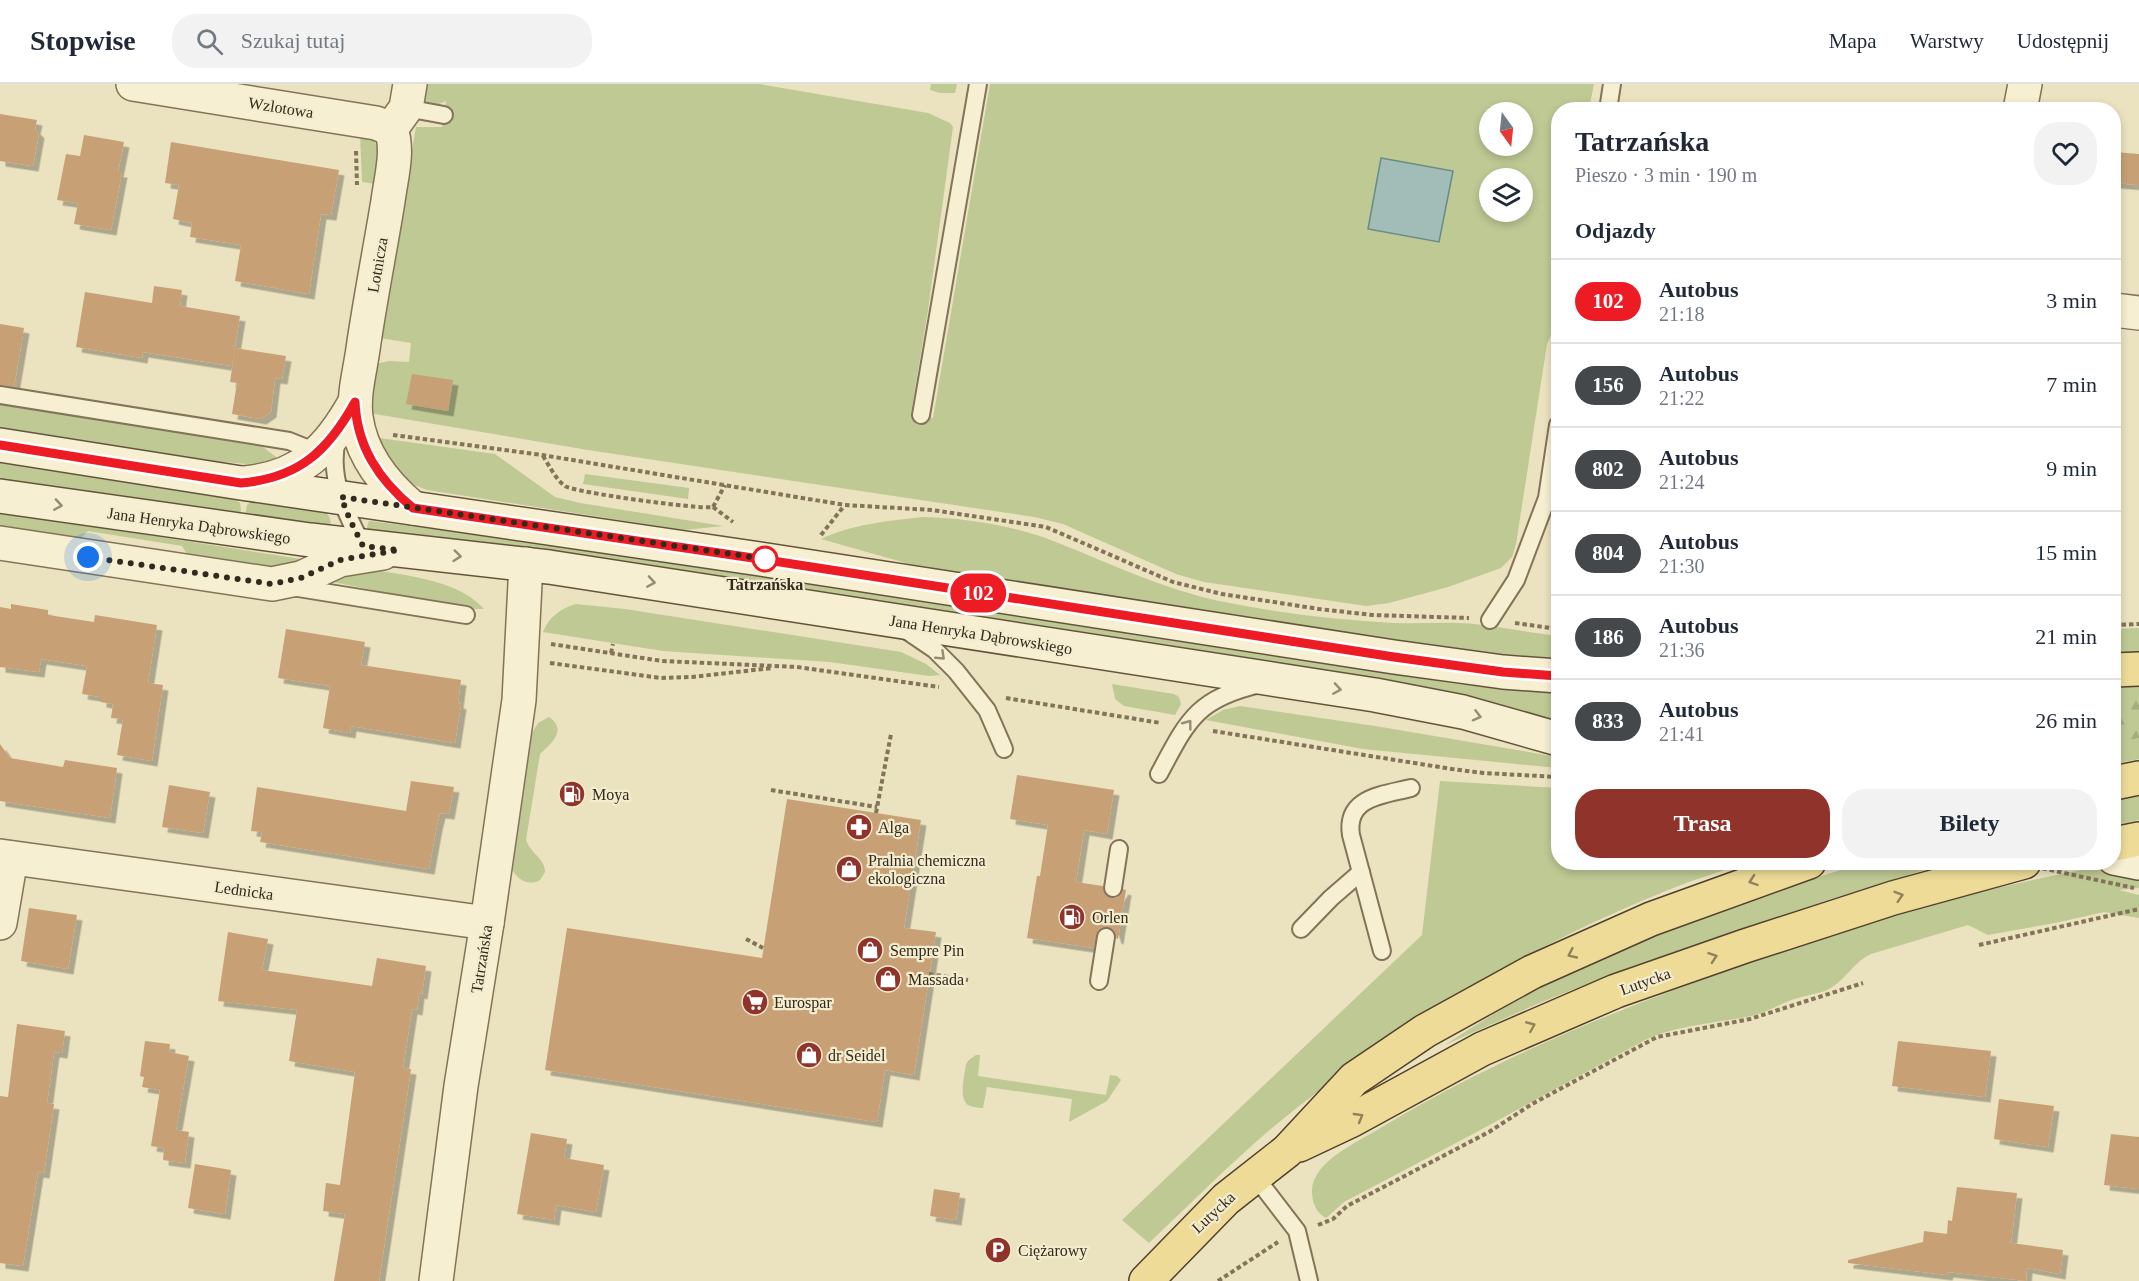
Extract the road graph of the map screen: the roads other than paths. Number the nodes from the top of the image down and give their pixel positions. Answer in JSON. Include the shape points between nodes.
{"nodes":[{"id":1,"x":134,"y":84,"type":"edge"},
{"id":2,"x":978,"y":84,"type":"edge"},
{"id":3,"x":1612,"y":84,"type":"edge"},
{"id":4,"x":2025,"y":84,"type":"edge"},
{"id":5,"x":1609,"y":102,"type":"edge"},
{"id":6,"x":2022,"y":102,"type":"edge"},
{"id":7,"x":402,"y":107,"type":"edge"},
{"id":8,"x":444,"y":116,"type":"dead end"},
{"id":9,"x":2121,"y":311,"type":"edge"},
{"id":10,"x":2139,"y":313,"type":"edge"},
{"id":11,"x":0,"y":395,"type":"edge"},
{"id":12,"x":348,"y":415,"type":"junction"},
{"id":13,"x":921,"y":415,"type":"dead end"},
{"id":14,"x":0,"y":445,"type":"edge"},
{"id":15,"x":319,"y":453,"type":"junction"},
{"id":16,"x":1551,"y":471,"type":"edge"},
{"id":17,"x":241,"y":483,"type":"junction"},
{"id":18,"x":0,"y":496,"type":"edge"},
{"id":19,"x":341,"y":497,"type":"junction"},
{"id":20,"x":413,"y":508,"type":"junction"},
{"id":21,"x":0,"y":543,"type":"edge"},
{"id":22,"x":363,"y":546,"type":"junction"},
{"id":23,"x":399,"y":550,"type":"junction"},
{"id":24,"x":526,"y":564,"type":"junction"},
{"id":25,"x":272,"y":584,"type":"junction"},
{"id":26,"x":466,"y":615,"type":"dead end"},
{"id":27,"x":873,"y":617,"type":"junction"},
{"id":28,"x":1490,"y":620,"type":"road end"},
{"id":29,"x":2139,"y":669,"type":"edge"},
{"id":30,"x":2121,"y":670,"type":"edge"},
{"id":31,"x":1551,"y":675,"type":"edge"},
{"id":32,"x":1280,"y":680,"type":"junction"},
{"id":33,"x":1551,"y":737,"type":"edge"},
{"id":34,"x":1004,"y":749,"type":"dead end"},
{"id":35,"x":1159,"y":774,"type":"dead end"},
{"id":36,"x":2139,"y":778,"type":"edge"},
{"id":37,"x":2121,"y":782,"type":"edge"},
{"id":38,"x":1411,"y":789,"type":"dead end"},
{"id":39,"x":2139,"y":839,"type":"edge"},
{"id":40,"x":2121,"y":843,"type":"edge"},
{"id":41,"x":1119,"y":849,"type":"dead end"},
{"id":42,"x":5,"y":857,"type":"edge"},
{"id":43,"x":2121,"y":864,"type":"edge"},
{"id":44,"x":1787,"y":870,"type":"edge"},
{"id":45,"x":1995,"y":870,"type":"edge"},
{"id":46,"x":1361,"y":872,"type":"junction"},
{"id":47,"x":2136,"y":876,"type":"edge"},
{"id":48,"x":1113,"y":888,"type":"dead end"},
{"id":49,"x":0,"y":923,"type":"edge"},
{"id":50,"x":487,"y":923,"type":"junction"},
{"id":51,"x":1301,"y":928,"type":"dead end"},
{"id":52,"x":1106,"y":937,"type":"dead end"},
{"id":53,"x":1382,"y":951,"type":"dead end"},
{"id":54,"x":1099,"y":981,"type":"dead end"},
{"id":55,"x":1287,"y":1150,"type":"junction"},
{"id":56,"x":1254,"y":1175,"type":"junction"},
{"id":57,"x":436,"y":1281,"type":"edge"},
{"id":58,"x":1146,"y":1281,"type":"edge"},
{"id":59,"x":1309,"y":1281,"type":"edge"}],
"edges":[{"from":1,"to":7,"type":"main road","name":"Wzlotowa","via":[[376,123]]},
{"from":2,"to":13,"type":"lane"},
{"from":3,"to":5,"type":"lane"},
{"from":4,"to":6,"type":"main road"},
{"from":7,"to":8,"type":"lane"},
{"from":7,"to":12,"type":"main road","name":"Lotnicza"},
{"from":9,"to":10,"type":"main road"},
{"from":11,"to":15,"type":"lane","via":[[289,441]]},
{"from":12,"to":15,"type":"main road","name":"Lotnicza"},
{"from":12,"to":19,"type":"lane","via":[[333,456]]},
{"from":12,"to":20,"type":"main road","name":"Lotnicza","via":[[384,481]]},
{"from":14,"to":17,"type":"main road"},
{"from":15,"to":17,"type":"main road","name":"Lotnicza","via":[[305,464],[267,480]]},
{"from":16,"to":28,"type":"lane","via":[[1547,498],[1516,580]]},
{"from":17,"to":19,"type":"main road"},
{"from":18,"to":22,"type":"main road","name":"Jana Henryka Dąbrowskiego","one_way":true},
{"from":19,"to":20,"type":"main road"},
{"from":19,"to":22,"type":"lane"},
{"from":20,"to":31,"type":"main road","via":[[1394,657]]},
{"from":21,"to":25,"type":"main road","name":"Jana Henryka Dąbrowskiego"},
{"from":22,"to":23,"type":"main road","name":"Jana Henryka Dąbrowskiego"},
{"from":23,"to":24,"type":"main road","name":"Jana Henryka Dąbrowskiego","one_way":true},
{"from":23,"to":25,"type":"main road","name":"Jana Henryka Dąbrowskiego","via":[[340,560],[301,578]]},
{"from":24,"to":27,"type":"main road","name":"Jana Henryka Dąbrowskiego","one_way":true},
{"from":24,"to":50,"type":"main road","name":"Tatrzańska","via":[[519,700]]},
{"from":25,"to":26,"type":"lane"},
{"from":27,"to":32,"type":"main road","name":"Jana Henryka Dąbrowskiego"},
{"from":27,"to":34,"type":"lane","one_way":true,"via":[[911,633],[946,661],[987,710]]},
{"from":29,"to":30,"type":"main road"},
{"from":32,"to":33,"type":"main road","name":"Jana Henryka Dąbrowskiego","one_way":true,"via":[[1420,703]]},
{"from":35,"to":32,"type":"lane","one_way":true,"via":[[1184,726],[1200,710],[1235,692]]},
{"from":36,"to":37,"type":"main road"},
{"from":38,"to":46,"type":"lane","via":[[1368,800],[1352,813],[1351,835]]},
{"from":39,"to":40,"type":"main road"},
{"from":41,"to":48,"type":"lane"},
{"from":42,"to":49,"type":"main road"},
{"from":42,"to":50,"type":"main road","name":"Lednicka"},
{"from":43,"to":47,"type":"main road"},
{"from":44,"to":55,"type":"main road","name":"Lutycka","one_way":true,"via":[[1651,919],[1532,972],[1461,1010],[1354,1079]]},
{"from":55,"to":45,"type":"main road","name":"Lutycka","one_way":true,"via":[[1352,1120],[1482,1049],[1617,991],[1893,898]]},
{"from":46,"to":51,"type":"lane"},
{"from":46,"to":53,"type":"lane"},
{"from":50,"to":57,"type":"main road","name":"Tatrzańska"},
{"from":52,"to":54,"type":"lane"},
{"from":55,"to":56,"type":"main road","name":"Lutycka"},
{"from":56,"to":58,"type":"main road","name":"Lutycka"},
{"from":56,"to":59,"type":"lane","via":[[1298,1231]]}]}
